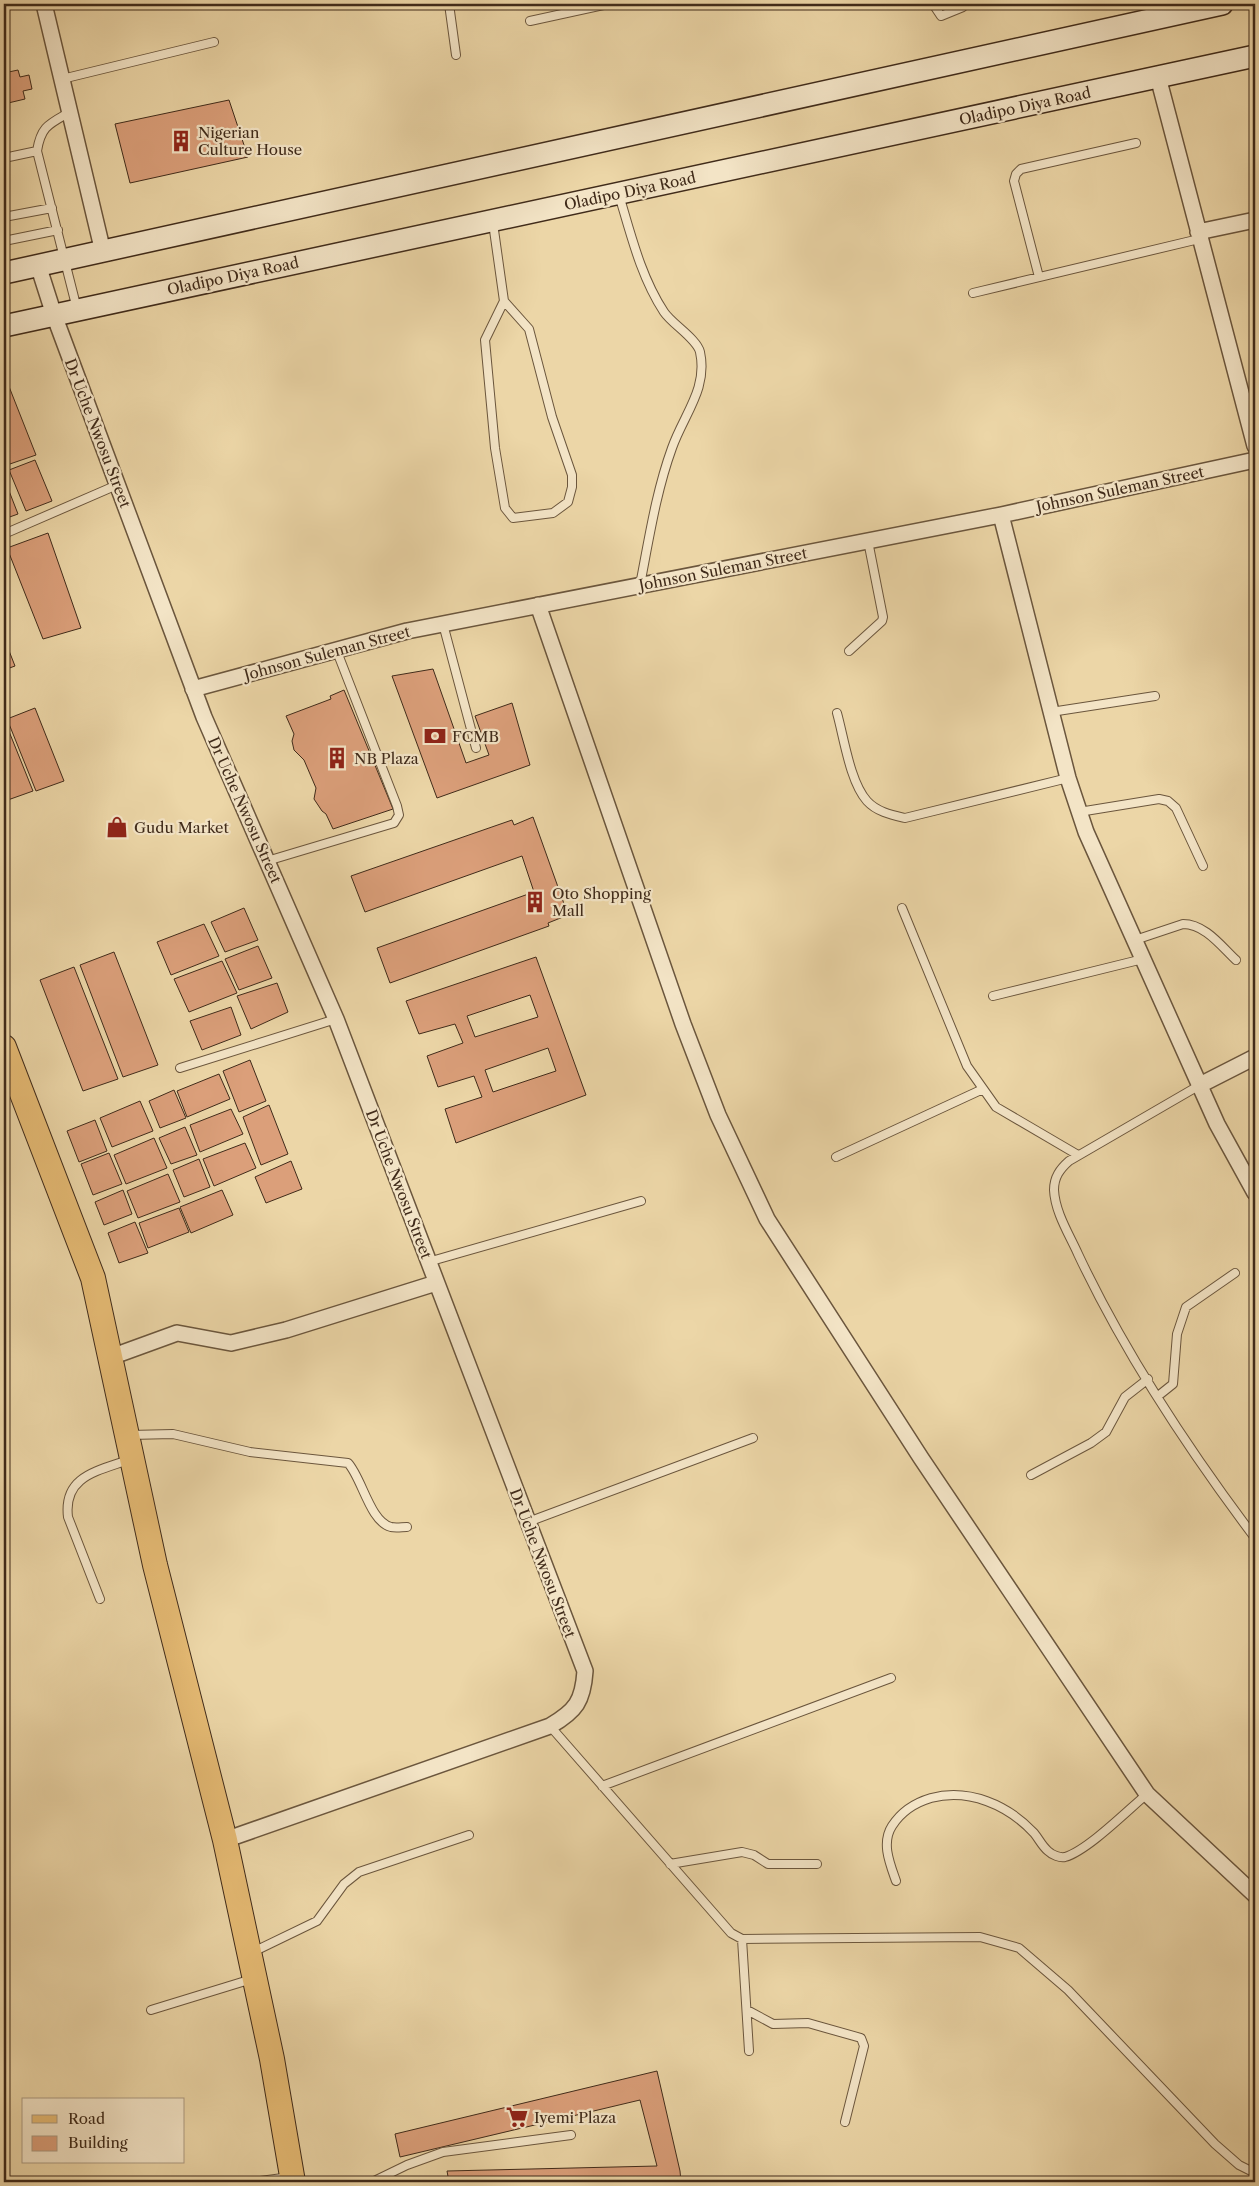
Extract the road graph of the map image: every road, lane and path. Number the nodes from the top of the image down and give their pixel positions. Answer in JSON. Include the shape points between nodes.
{"nodes":[{"id":1,"x":44,"y":4,"type":"edge"},
{"id":2,"x":449,"y":4,"type":"edge"},
{"id":3,"x":608,"y":4,"type":"edge"},
{"id":4,"x":933,"y":4,"type":"edge"},
{"id":5,"x":964,"y":4,"type":"edge"},
{"id":6,"x":1222,"y":4,"type":"edge"},
{"id":7,"x":530,"y":21,"type":"dead end"},
{"id":8,"x":214,"y":42,"type":"dead end"},
{"id":9,"x":4,"y":44,"type":"edge"},
{"id":10,"x":4,"y":50,"type":"edge"},
{"id":11,"x":456,"y":55,"type":"dead end"},
{"id":12,"x":1255,"y":56,"type":"edge"},
{"id":13,"x":1158,"y":77,"type":"junction"},
{"id":14,"x":62,"y":79,"type":"junction"},
{"id":15,"x":70,"y":112,"type":"junction"},
{"id":16,"x":1136,"y":143,"type":"dead end"},
{"id":17,"x":37,"y":151,"type":"junction"},
{"id":18,"x":4,"y":158,"type":"edge"},
{"id":19,"x":618,"y":193,"type":"junction"},
{"id":20,"x":52,"y":208,"type":"junction"},
{"id":21,"x":4,"y":218,"type":"edge"},
{"id":22,"x":493,"y":220,"type":"junction"},
{"id":23,"x":1255,"y":220,"type":"edge"},
{"id":24,"x":58,"y":230,"type":"junction"},
{"id":25,"x":1199,"y":235,"type":"junction"},
{"id":26,"x":4,"y":240,"type":"edge"},
{"id":27,"x":103,"y":252,"type":"junction"},
{"id":28,"x":65,"y":258,"type":"junction"},
{"id":29,"x":38,"y":265,"type":"junction"},
{"id":30,"x":4,"y":273,"type":"edge"},
{"id":31,"x":1039,"y":277,"type":"junction"},
{"id":32,"x":973,"y":293,"type":"dead end"},
{"id":33,"x":504,"y":301,"type":"junction"},
{"id":34,"x":77,"y":309,"type":"junction"},
{"id":35,"x":54,"y":315,"type":"junction"},
{"id":36,"x":4,"y":326,"type":"edge"},
{"id":37,"x":1255,"y":446,"type":"edge"},
{"id":38,"x":1255,"y":460,"type":"edge"},
{"id":39,"x":117,"y":484,"type":"junction"},
{"id":40,"x":1001,"y":515,"type":"junction"},
{"id":41,"x":4,"y":534,"type":"edge"},
{"id":42,"x":868,"y":541,"type":"junction"},
{"id":43,"x":640,"y":585,"type":"junction"},
{"id":44,"x":538,"y":605,"type":"junction"},
{"id":45,"x":443,"y":624,"type":"junction"},
{"id":46,"x":336,"y":650,"type":"junction"},
{"id":47,"x":849,"y":651,"type":"dead end"},
{"id":48,"x":193,"y":688,"type":"junction"},
{"id":49,"x":1155,"y":696,"type":"dead end"},
{"id":50,"x":1051,"y":712,"type":"junction"},
{"id":51,"x":837,"y":713,"type":"dead end"},
{"id":52,"x":476,"y":748,"type":"dead end"},
{"id":53,"x":1068,"y":778,"type":"junction"},
{"id":54,"x":1079,"y":812,"type":"junction"},
{"id":55,"x":267,"y":861,"type":"junction"},
{"id":56,"x":1203,"y":866,"type":"dead end"},
{"id":57,"x":902,"y":908,"type":"dead end"},
{"id":58,"x":1135,"y":940,"type":"junction"},
{"id":59,"x":1143,"y":959,"type":"junction"},
{"id":60,"x":1236,"y":960,"type":"dead end"},
{"id":61,"x":993,"y":996,"type":"dead end"},
{"id":62,"x":336,"y":1019,"type":"junction"},
{"id":63,"x":4,"y":1047,"type":"edge"},
{"id":64,"x":1255,"y":1057,"type":"edge"},
{"id":65,"x":180,"y":1068,"type":"dead end"},
{"id":66,"x":1200,"y":1085,"type":"junction"},
{"id":67,"x":983,"y":1089,"type":"junction"},
{"id":68,"x":1078,"y":1155,"type":"junction"},
{"id":69,"x":836,"y":1157,"type":"dead end"},
{"id":70,"x":1255,"y":1193,"type":"edge"},
{"id":71,"x":641,"y":1200,"type":"dead end"},
{"id":72,"x":428,"y":1262,"type":"junction"},
{"id":73,"x":1234,"y":1273,"type":"dead end"},
{"id":74,"x":436,"y":1283,"type":"junction"},
{"id":75,"x":111,"y":1357,"type":"junction"},
{"id":76,"x":1148,"y":1379,"type":"junction"},
{"id":77,"x":1158,"y":1396,"type":"junction"},
{"id":78,"x":128,"y":1435,"type":"junction"},
{"id":79,"x":753,"y":1438,"type":"dead end"},
{"id":80,"x":132,"y":1459,"type":"junction"},
{"id":81,"x":1031,"y":1475,"type":"dead end"},
{"id":82,"x":528,"y":1522,"type":"junction"},
{"id":83,"x":407,"y":1527,"type":"dead end"},
{"id":84,"x":1255,"y":1538,"type":"edge"},
{"id":85,"x":100,"y":1599,"type":"dead end"},
{"id":86,"x":891,"y":1678,"type":"dead end"},
{"id":87,"x":550,"y":1726,"type":"junction"},
{"id":88,"x":602,"y":1786,"type":"junction"},
{"id":89,"x":1147,"y":1794,"type":"junction"},
{"id":90,"x":469,"y":1836,"type":"dead end"},
{"id":91,"x":224,"y":1840,"type":"junction"},
{"id":92,"x":670,"y":1864,"type":"junction"},
{"id":93,"x":817,"y":1864,"type":"dead end"},
{"id":94,"x":896,"y":1881,"type":"dead end"},
{"id":95,"x":1255,"y":1895,"type":"edge"},
{"id":96,"x":742,"y":1939,"type":"junction"},
{"id":97,"x":249,"y":1954,"type":"junction"},
{"id":98,"x":254,"y":1978,"type":"junction"},
{"id":99,"x":151,"y":2010,"type":"dead end"},
{"id":100,"x":747,"y":2010,"type":"junction"},
{"id":101,"x":749,"y":2051,"type":"dead end"},
{"id":102,"x":845,"y":2122,"type":"dead end"},
{"id":103,"x":571,"y":2135,"type":"dead end"},
{"id":104,"x":1255,"y":2172,"type":"edge"},
{"id":105,"x":293,"y":2179,"type":"edge"},
{"id":106,"x":252,"y":2182,"type":"edge"},
{"id":107,"x":372,"y":2182,"type":"edge"}],
"edges":[{"from":1,"to":14,"type":"street"},
{"from":2,"to":11,"type":"lane"},
{"from":3,"to":7,"type":"lane"},
{"from":4,"to":5,"type":"lane","via":[[942,16]]},
{"from":6,"to":27,"type":"main road"},
{"from":8,"to":14,"type":"lane"},
{"from":9,"to":10,"type":"lane"},
{"from":12,"to":13,"type":"main road","name":"Oladipo Diya Road"},
{"from":13,"to":19,"type":"main road","name":"Oladipo Diya Road"},
{"from":13,"to":25,"type":"street"},
{"from":14,"to":15,"type":"street"},
{"from":15,"to":17,"type":"lane","via":[[46,125],[39,137]]},
{"from":15,"to":27,"type":"street"},
{"from":16,"to":31,"type":"lane","via":[[1021,169],[1016,174],[1014,181]]},
{"from":17,"to":18,"type":"lane"},
{"from":17,"to":20,"type":"lane"},
{"from":19,"to":22,"type":"main road","name":"Oladipo Diya Road"},
{"from":19,"to":43,"type":"lane","via":[[649,284],[665,314],[699,349],[703,376],[672,447],[656,503]]},
{"from":20,"to":21,"type":"lane"},
{"from":20,"to":24,"type":"lane"},
{"from":22,"to":33,"type":"lane"},
{"from":22,"to":34,"type":"main road","name":"Oladipo Diya Road"},
{"from":23,"to":25,"type":"street"},
{"from":24,"to":26,"type":"lane"},
{"from":24,"to":28,"type":"lane"},
{"from":25,"to":31,"type":"lane"},
{"from":25,"to":37,"type":"street"},
{"from":27,"to":28,"type":"main road"},
{"from":28,"to":29,"type":"main road"},
{"from":28,"to":34,"type":"lane"},
{"from":29,"to":30,"type":"main road"},
{"from":29,"to":35,"type":"street","name":"Dr Uche Nwosu Street"},
{"from":31,"to":32,"type":"lane"},
{"from":33,"to":33,"type":"lane","via":[[529,329],[552,416],[572,475],[568,502],[553,513],[513,518],[505,508],[495,448],[486,340]]},
{"from":34,"to":35,"type":"main road","name":"Oladipo Diya Road"},
{"from":35,"to":36,"type":"main road","name":"Oladipo Diya Road"},
{"from":35,"to":39,"type":"street","name":"Dr Uche Nwosu Street"},
{"from":38,"to":40,"type":"street","name":"Johnson Suleman Street"},
{"from":39,"to":41,"type":"lane"},
{"from":39,"to":48,"type":"street","name":"Dr Uche Nwosu Street"},
{"from":40,"to":42,"type":"street","name":"Johnson Suleman Street"},
{"from":40,"to":50,"type":"street"},
{"from":42,"to":43,"type":"street","name":"Johnson Suleman Street"},
{"from":42,"to":47,"type":"lane","via":[[883,617]]},
{"from":43,"to":44,"type":"street","name":"Johnson Suleman Street"},
{"from":44,"to":45,"type":"street","name":"Johnson Suleman Street"},
{"from":44,"to":89,"type":"street","via":[[682,1024],[718,1115],[767,1219],[921,1458]]},
{"from":45,"to":46,"type":"street","name":"Johnson Suleman Street"},
{"from":45,"to":52,"type":"lane"},
{"from":46,"to":48,"type":"street","name":"Johnson Suleman Street"},
{"from":46,"to":55,"type":"lane","via":[[399,815],[394,822]]},
{"from":48,"to":55,"type":"street","name":"Dr Uche Nwosu Street"},
{"from":49,"to":50,"type":"lane"},
{"from":50,"to":53,"type":"street"},
{"from":51,"to":53,"type":"lane","via":[[856,782],[867,801],[886,814],[905,818]]},
{"from":53,"to":54,"type":"street"},
{"from":54,"to":56,"type":"lane","via":[[1158,799],[1168,801],[1176,808]]},
{"from":54,"to":58,"type":"street"},
{"from":55,"to":62,"type":"street","name":"Dr Uche Nwosu Street"},
{"from":57,"to":67,"type":"lane","via":[[967,1066]]},
{"from":58,"to":59,"type":"street"},
{"from":58,"to":60,"type":"lane","via":[[1191,924],[1200,927]]},
{"from":59,"to":61,"type":"lane"},
{"from":59,"to":66,"type":"street"},
{"from":62,"to":65,"type":"lane"},
{"from":62,"to":72,"type":"street","name":"Dr Uche Nwosu Street"},
{"from":63,"to":75,"type":"main road","via":[[93,1278]]},
{"from":64,"to":66,"type":"street"},
{"from":66,"to":68,"type":"lane"},
{"from":66,"to":70,"type":"street","via":[[1217,1124]]},
{"from":67,"to":68,"type":"lane","via":[[996,1107]]},
{"from":67,"to":69,"type":"lane"},
{"from":68,"to":76,"type":"lane","via":[[1060,1169],[1055,1178],[1057,1206],[1102,1304]]},
{"from":71,"to":72,"type":"lane"},
{"from":72,"to":74,"type":"street","name":"Dr Uche Nwosu Street"},
{"from":73,"to":77,"type":"lane","via":[[1186,1307],[1177,1334],[1172,1384]]},
{"from":74,"to":75,"type":"street","via":[[286,1330],[231,1343],[177,1333]]},
{"from":74,"to":82,"type":"street","name":"Dr Uche Nwosu Street"},
{"from":75,"to":78,"type":"main road"},
{"from":76,"to":77,"type":"lane"},
{"from":76,"to":81,"type":"lane","via":[[1125,1397],[1106,1432],[1092,1443]]},
{"from":77,"to":84,"type":"lane","via":[[1206,1471]]},
{"from":78,"to":80,"type":"main road"},
{"from":78,"to":83,"type":"lane","via":[[173,1434],[250,1452],[348,1463],[378,1518],[390,1527]]},
{"from":79,"to":82,"type":"lane"},
{"from":80,"to":85,"type":"lane","via":[[84,1476],[69,1493],[66,1503],[68,1517]]},
{"from":80,"to":91,"type":"main road","via":[[155,1566]]},
{"from":82,"to":87,"type":"street","name":"Dr Uche Nwosu Street","via":[[585,1671],[584,1690],[576,1706]]},
{"from":86,"to":88,"type":"lane"},
{"from":87,"to":88,"type":"lane"},
{"from":87,"to":91,"type":"street","name":"Dr Uche Nwosu Street"},
{"from":88,"to":92,"type":"lane"},
{"from":89,"to":94,"type":"lane","via":[[1087,1844],[1065,1857],[1054,1855],[1019,1820],[982,1799],[948,1795],[922,1801],[898,1816],[890,1829],[886,1844]]},
{"from":89,"to":95,"type":"street"},
{"from":90,"to":97,"type":"lane","via":[[359,1872],[344,1884],[317,1921]]},
{"from":91,"to":97,"type":"main road"},
{"from":92,"to":93,"type":"lane","via":[[742,1852],[768,1864]]},
{"from":92,"to":96,"type":"lane","via":[[725,1927]]},
{"from":96,"to":100,"type":"lane"},
{"from":96,"to":104,"type":"lane","via":[[980,1937],[1019,1948],[1068,1990],[1215,2144],[1240,2165]]},
{"from":97,"to":98,"type":"main road"},
{"from":98,"to":99,"type":"lane"},
{"from":98,"to":105,"type":"main road"},
{"from":100,"to":101,"type":"lane"},
{"from":100,"to":102,"type":"lane","via":[[773,2024],[808,2023],[861,2038],[864,2046]]},
{"from":103,"to":107,"type":"lane","via":[[443,2152],[407,2164]]},
{"from":105,"to":106,"type":"lane"}]}
